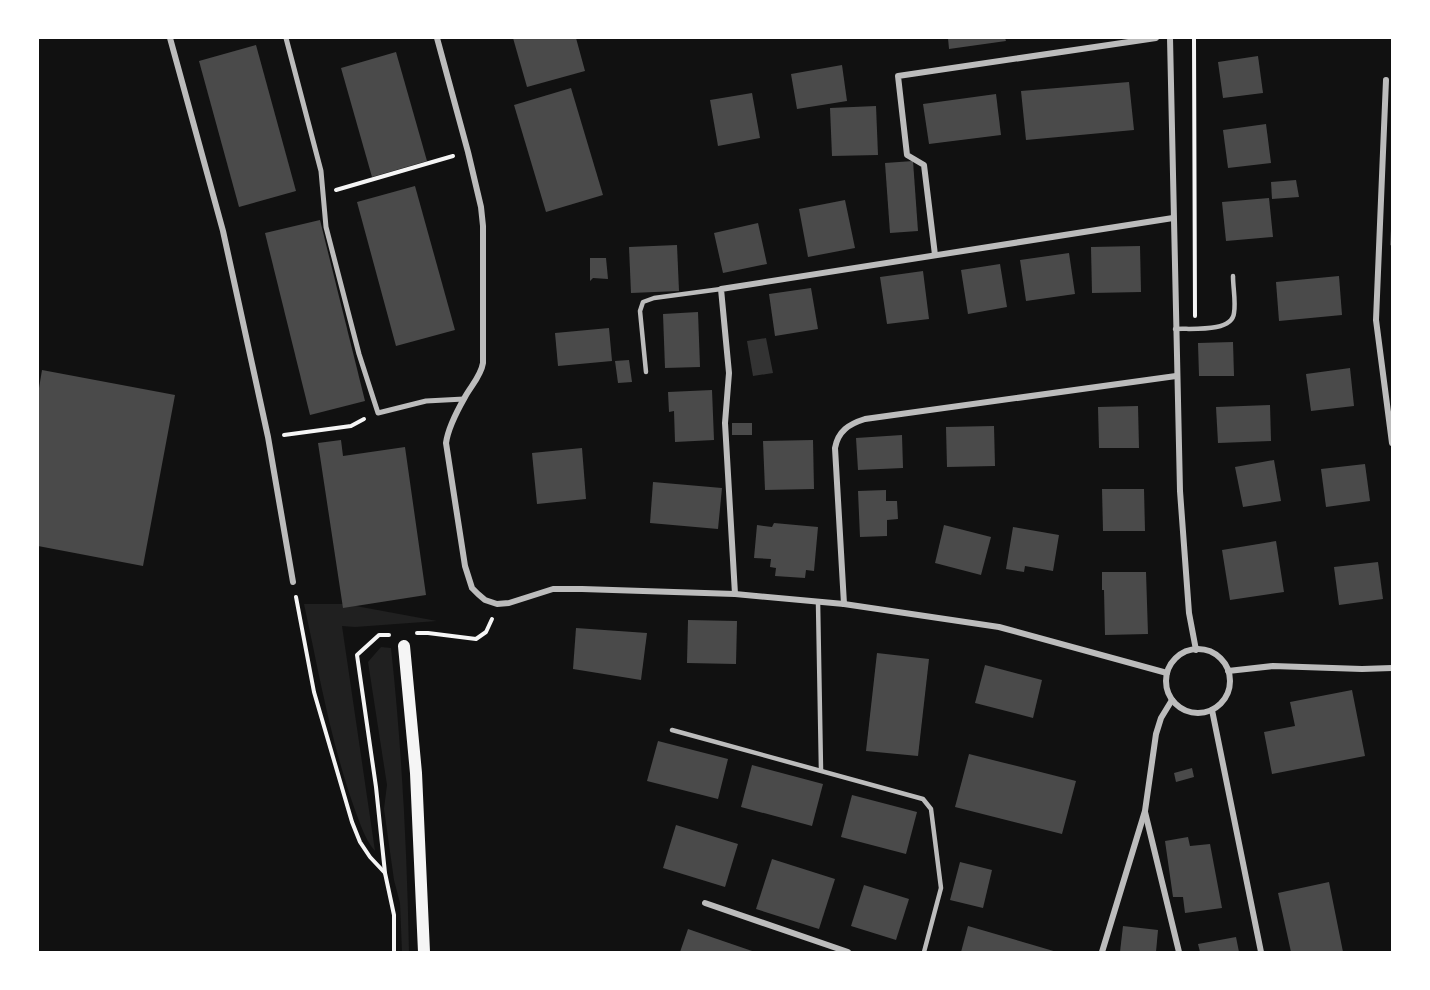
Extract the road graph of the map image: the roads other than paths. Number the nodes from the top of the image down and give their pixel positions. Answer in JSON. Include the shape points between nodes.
{"nodes":[{"id":1,"x":170,"y":38,"type":"edge"},
{"id":2,"x":286,"y":38,"type":"edge"},
{"id":3,"x":437,"y":38,"type":"edge"},
{"id":4,"x":1156,"y":38,"type":"edge"},
{"id":5,"x":1170,"y":38,"type":"edge"},
{"id":6,"x":1386,"y":80,"type":"dead end"},
{"id":7,"x":1173,"y":218,"type":"junction"},
{"id":8,"x":935,"y":255,"type":"junction"},
{"id":9,"x":1233,"y":276,"type":"dead end"},
{"id":10,"x":721,"y":289,"type":"junction"},
{"id":11,"x":1175,"y":329,"type":"junction"},
{"id":12,"x":646,"y":372,"type":"dead end"},
{"id":13,"x":1176,"y":376,"type":"junction"},
{"id":14,"x":464,"y":399,"type":"junction"},
{"id":15,"x":1392,"y":443,"type":"edge"},
{"id":16,"x":583,"y":581,"type":"dead end"},
{"id":17,"x":293,"y":582,"type":"road end"},
{"id":18,"x":582,"y":589,"type":"junction"},
{"id":19,"x":735,"y":594,"type":"junction"},
{"id":20,"x":818,"y":602,"type":"junction"},
{"id":21,"x":844,"y":604,"type":"junction"},
{"id":22,"x":404,"y":646,"type":"dead end"},
{"id":23,"x":1196,"y":650,"type":"junction"},
{"id":24,"x":1392,"y":668,"type":"edge"},
{"id":25,"x":1228,"y":671,"type":"junction"},
{"id":26,"x":1167,"y":673,"type":"junction"},
{"id":27,"x":1172,"y":700,"type":"junction"},
{"id":28,"x":1212,"y":710,"type":"junction"},
{"id":29,"x":672,"y":730,"type":"dead end"},
{"id":30,"x":821,"y":770,"type":"junction"},
{"id":31,"x":1145,"y":811,"type":"junction"},
{"id":32,"x":705,"y":903,"type":"dead end"},
{"id":33,"x":424,"y":952,"type":"edge"},
{"id":34,"x":848,"y":952,"type":"edge"},
{"id":35,"x":924,"y":952,"type":"edge"},
{"id":36,"x":1102,"y":952,"type":"edge"},
{"id":37,"x":1179,"y":952,"type":"edge"},
{"id":38,"x":1261,"y":952,"type":"edge"}],
"edges":[{"from":1,"to":17,"type":"street","via":[[223,231],[268,437]]},
{"from":2,"to":14,"type":"street","via":[[321,171],[326,227],[378,413],[426,401]]},
{"from":3,"to":14,"type":"street","via":[[468,152],[483,226],[483,363]]},
{"from":4,"to":8,"type":"street","via":[[898,76],[907,155],[924,165]]},
{"from":5,"to":7,"type":"street"},
{"from":6,"to":15,"type":"street","via":[[1376,320]]},
{"from":7,"to":8,"type":"street"},
{"from":7,"to":11,"type":"street"},
{"from":8,"to":10,"type":"street"},
{"from":9,"to":11,"type":"lane","via":[[1235,312],[1231,322]]},
{"from":10,"to":12,"type":"lane","via":[[643,302],[640,310]]},
{"from":10,"to":19,"type":"street","via":[[729,373],[725,423]]},
{"from":11,"to":13,"type":"street"},
{"from":13,"to":21,"type":"street","via":[[865,419],[849,425],[835,448]]},
{"from":13,"to":23,"type":"street","via":[[1181,519]]},
{"from":14,"to":18,"type":"street","via":[[446,443],[465,566],[472,588],[496,604],[553,589]]},
{"from":16,"to":18,"type":"street"},
{"from":18,"to":19,"type":"street"},
{"from":19,"to":20,"type":"street"},
{"from":20,"to":21,"type":"street"},
{"from":20,"to":30,"type":"lane"},
{"from":21,"to":26,"type":"street","via":[[999,627]]},
{"from":22,"to":33,"type":"main road","via":[[416,773]]},
{"from":23,"to":25,"type":"street","via":[[1212,652]]},
{"from":23,"to":26,"type":"street","via":[[1181,654]]},
{"from":24,"to":25,"type":"street","via":[[1273,666]]},
{"from":25,"to":28,"type":"street","via":[[1229,689]]},
{"from":26,"to":27,"type":"street"},
{"from":27,"to":28,"type":"street","via":[[1190,712]]},
{"from":27,"to":31,"type":"street","via":[[1156,734]]},
{"from":28,"to":38,"type":"street"},
{"from":29,"to":30,"type":"lane"},
{"from":30,"to":35,"type":"lane","via":[[917,796],[928,804],[941,888]]},
{"from":31,"to":36,"type":"street"},
{"from":31,"to":37,"type":"street"},
{"from":32,"to":34,"type":"street"}]}
